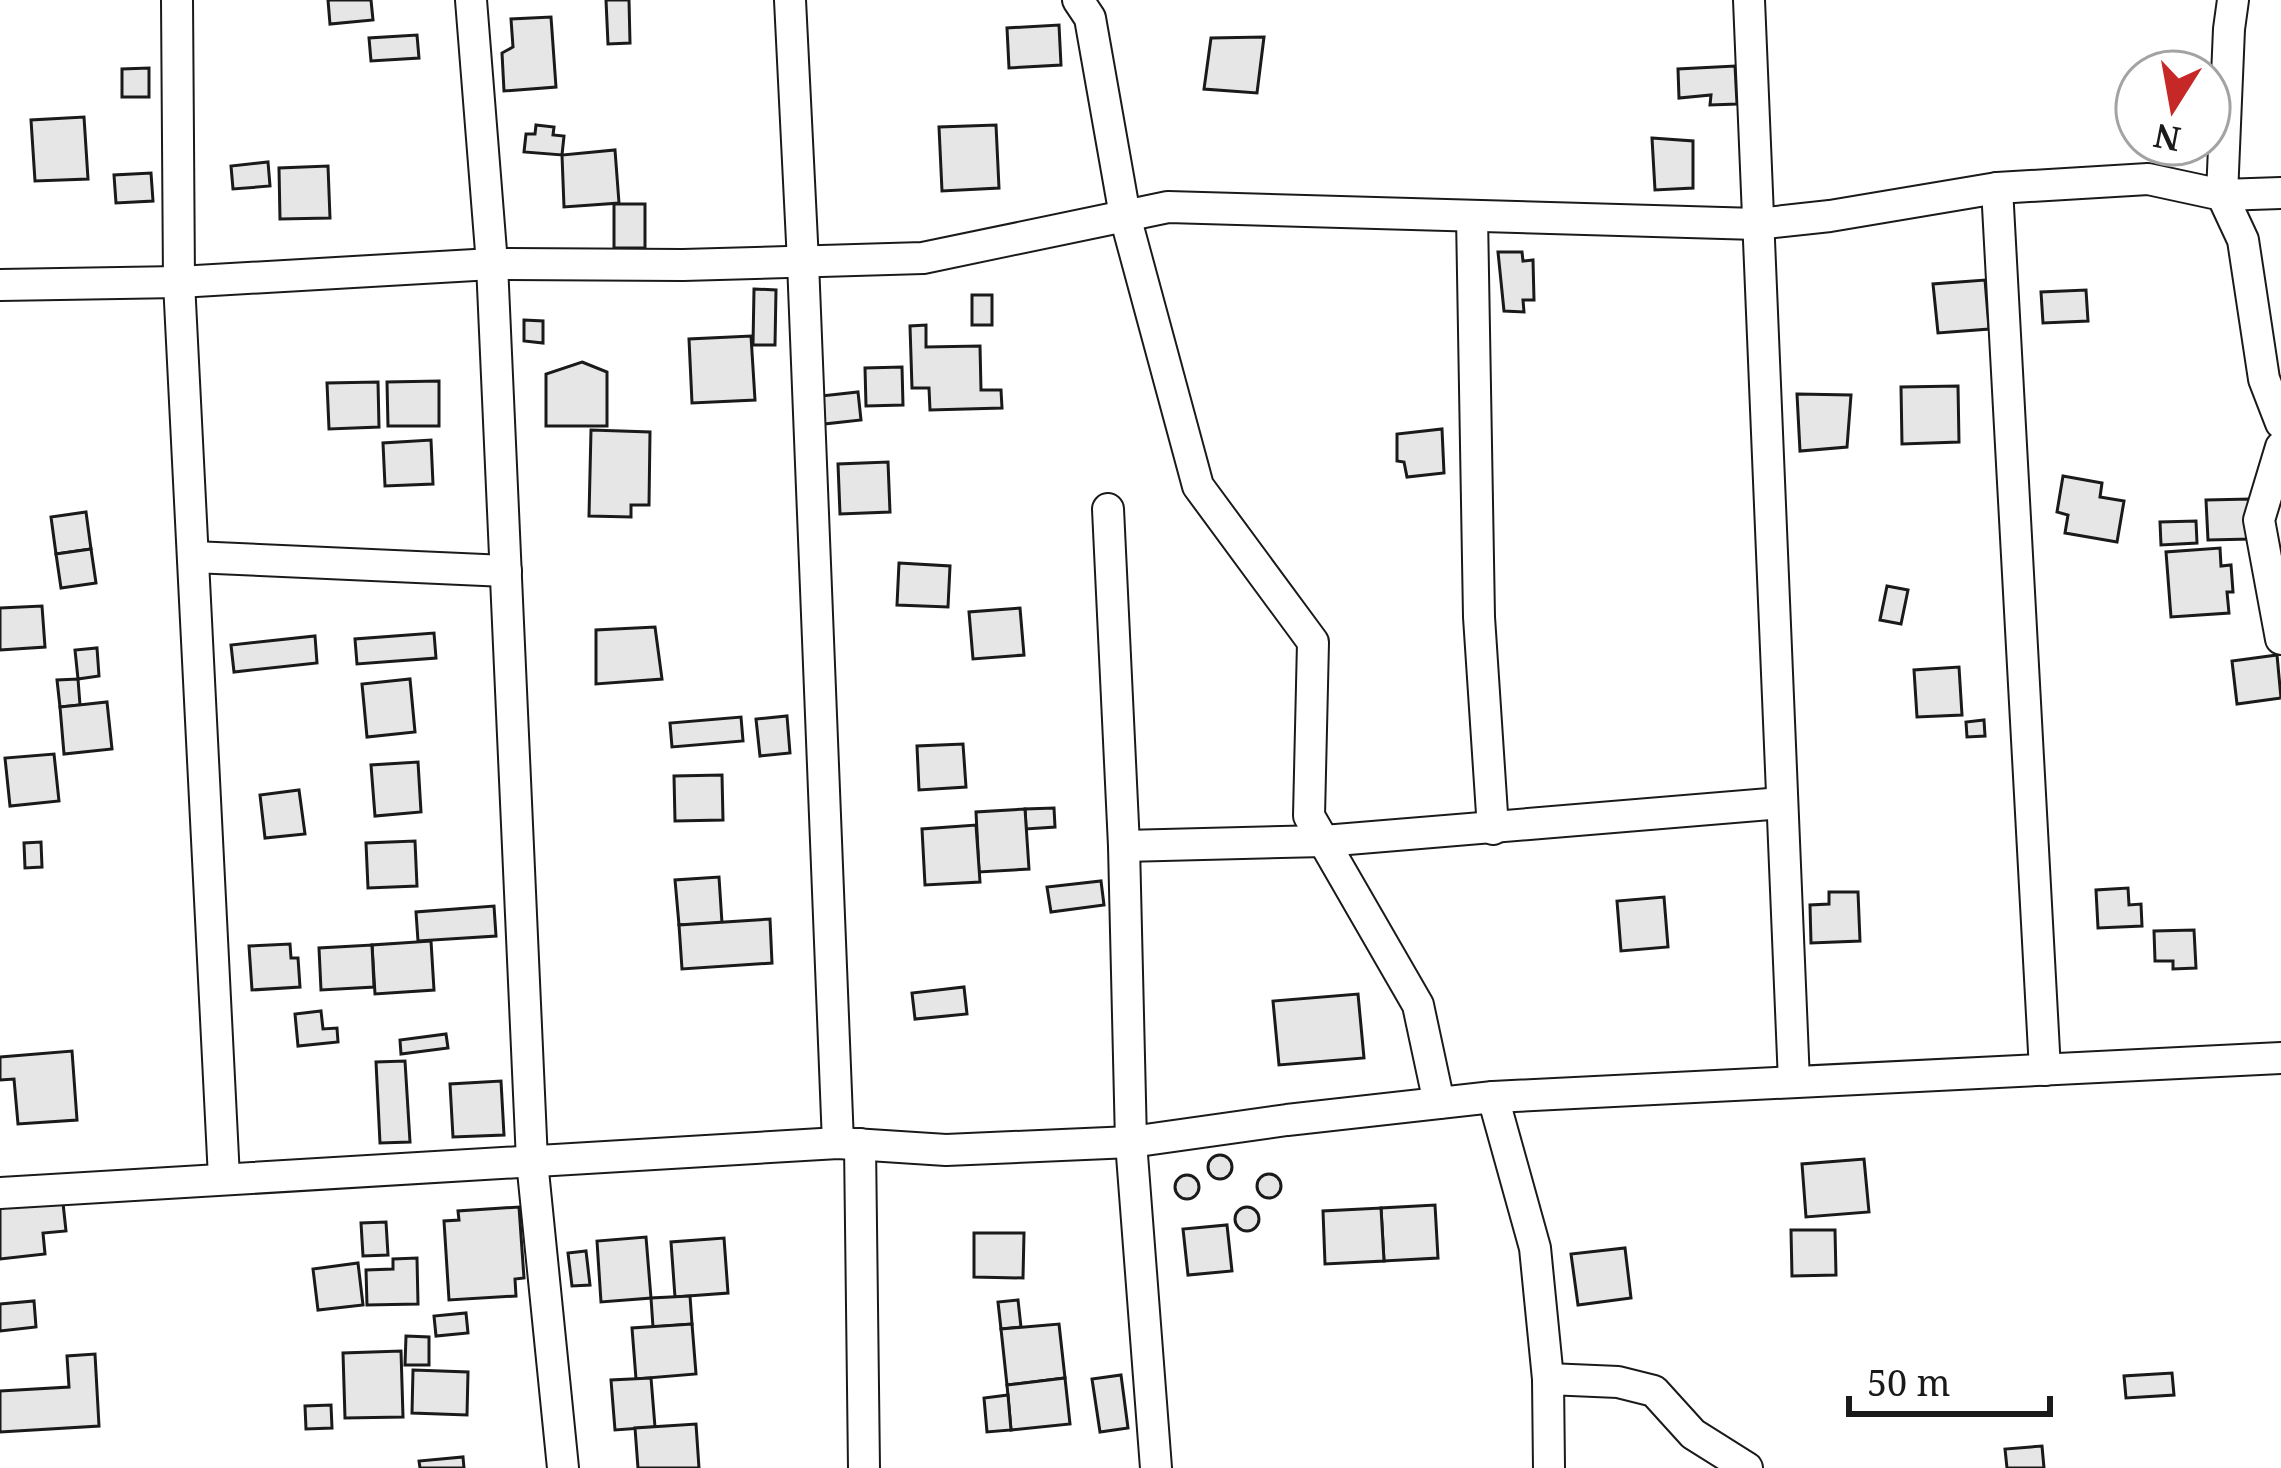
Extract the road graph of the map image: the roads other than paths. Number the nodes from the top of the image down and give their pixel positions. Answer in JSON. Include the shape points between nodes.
{"nodes":[{"id":1,"x":177,"y":0,"type":"edge"},
{"id":2,"x":471,"y":0,"type":"edge"},
{"id":3,"x":790,"y":0,"type":"edge"},
{"id":4,"x":1078,"y":0,"type":"edge"},
{"id":5,"x":1749,"y":0,"type":"edge"},
{"id":6,"x":2233,"y":0,"type":"edge"},
{"id":7,"x":1997,"y":188,"type":"junction"},
{"id":8,"x":2281,"y":193,"type":"edge"},
{"id":9,"x":2222,"y":195,"type":"junction"},
{"id":10,"x":1125,"y":216,"type":"junction"},
{"id":11,"x":1472,"y":216,"type":"junction"},
{"id":12,"x":1757,"y":224,"type":"junction"},
{"id":13,"x":803,"y":262,"type":"junction"},
{"id":14,"x":492,"y":264,"type":"junction"},
{"id":15,"x":179,"y":282,"type":"junction"},
{"id":16,"x":0,"y":285,"type":"edge"},
{"id":17,"x":2281,"y":423,"type":"edge"},
{"id":18,"x":2281,"y":447,"type":"edge"},
{"id":19,"x":1108,"y":509,"type":"dead end"},
{"id":20,"x":193,"y":556,"type":"junction"},
{"id":21,"x":506,"y":571,"type":"junction"},
{"id":22,"x":2281,"y":639,"type":"edge"},
{"id":23,"x":1782,"y":803,"type":"junction"},
{"id":24,"x":1493,"y":829,"type":"junction"},
{"id":25,"x":1324,"y":842,"type":"junction"},
{"id":26,"x":1124,"y":846,"type":"junction"},
{"id":27,"x":2281,"y":1058,"type":"edge"},
{"id":28,"x":2045,"y":1070,"type":"junction"},
{"id":29,"x":1794,"y":1082,"type":"junction"},
{"id":30,"x":1493,"y":1097,"type":"junction"},
{"id":31,"x":1439,"y":1103,"type":"junction"},
{"id":32,"x":1131,"y":1142,"type":"junction"},
{"id":33,"x":849,"y":1144,"type":"junction"},
{"id":34,"x":532,"y":1161,"type":"junction"},
{"id":35,"x":224,"y":1178,"type":"junction"},
{"id":36,"x":0,"y":1193,"type":"edge"},
{"id":37,"x":1548,"y":1379,"type":"junction"},
{"id":38,"x":1693,"y":1434,"type":"junction"},
{"id":39,"x":562,"y":1468,"type":"edge"},
{"id":40,"x":864,"y":1468,"type":"edge"},
{"id":41,"x":1156,"y":1468,"type":"edge"},
{"id":42,"x":1549,"y":1468,"type":"edge"},
{"id":43,"x":1695,"y":1468,"type":"edge"},
{"id":44,"x":1747,"y":1468,"type":"edge"}],
"edges":[{"from":1,"to":15,"type":"street"},
{"from":2,"to":14,"type":"street"},
{"from":3,"to":13,"type":"street"},
{"from":4,"to":10,"type":"street","via":[[1090,18]]},
{"from":5,"to":12,"type":"street"},
{"from":6,"to":9,"type":"street"},
{"from":7,"to":9,"type":"street","via":[[2148,179]]},
{"from":7,"to":12,"type":"street"},
{"from":7,"to":28,"type":"street"},
{"from":8,"to":9,"type":"street"},
{"from":9,"to":17,"type":"street","via":[[2242,240],[2264,380]]},
{"from":10,"to":11,"type":"street","via":[[1168,207]]},
{"from":10,"to":13,"type":"street","via":[[923,258]]},
{"from":10,"to":25,"type":"street","via":[[1198,486],[1313,642],[1309,816]]},
{"from":11,"to":12,"type":"street"},
{"from":11,"to":24,"type":"street","via":[[1479,617]]},
{"from":12,"to":23,"type":"street"},
{"from":13,"to":14,"type":"street"},
{"from":13,"to":33,"type":"street"},
{"from":14,"to":15,"type":"street"},
{"from":14,"to":21,"type":"street"},
{"from":15,"to":16,"type":"street"},
{"from":15,"to":20,"type":"street"},
{"from":18,"to":22,"type":"street","via":[[2259,520]]},
{"from":19,"to":26,"type":"street"},
{"from":20,"to":21,"type":"street"},
{"from":20,"to":35,"type":"street"},
{"from":21,"to":34,"type":"street"},
{"from":23,"to":24,"type":"street"},
{"from":23,"to":29,"type":"street"},
{"from":24,"to":25,"type":"street"},
{"from":25,"to":26,"type":"street"},
{"from":25,"to":31,"type":"street","via":[[1418,1004]]},
{"from":26,"to":32,"type":"street"},
{"from":27,"to":28,"type":"street"},
{"from":28,"to":29,"type":"street"},
{"from":29,"to":30,"type":"street"},
{"from":30,"to":31,"type":"street"},
{"from":30,"to":37,"type":"street","via":[[1535,1248]]},
{"from":31,"to":32,"type":"street"},
{"from":32,"to":33,"type":"street","via":[[946,1150]]},
{"from":32,"to":41,"type":"street"},
{"from":33,"to":34,"type":"street"},
{"from":33,"to":40,"type":"street"},
{"from":34,"to":35,"type":"street"},
{"from":34,"to":39,"type":"street"},
{"from":35,"to":36,"type":"street"},
{"from":37,"to":38,"type":"street","via":[[1654,1391]]},
{"from":37,"to":42,"type":"street"},
{"from":38,"to":43,"type":"street"},
{"from":38,"to":44,"type":"street"}]}
